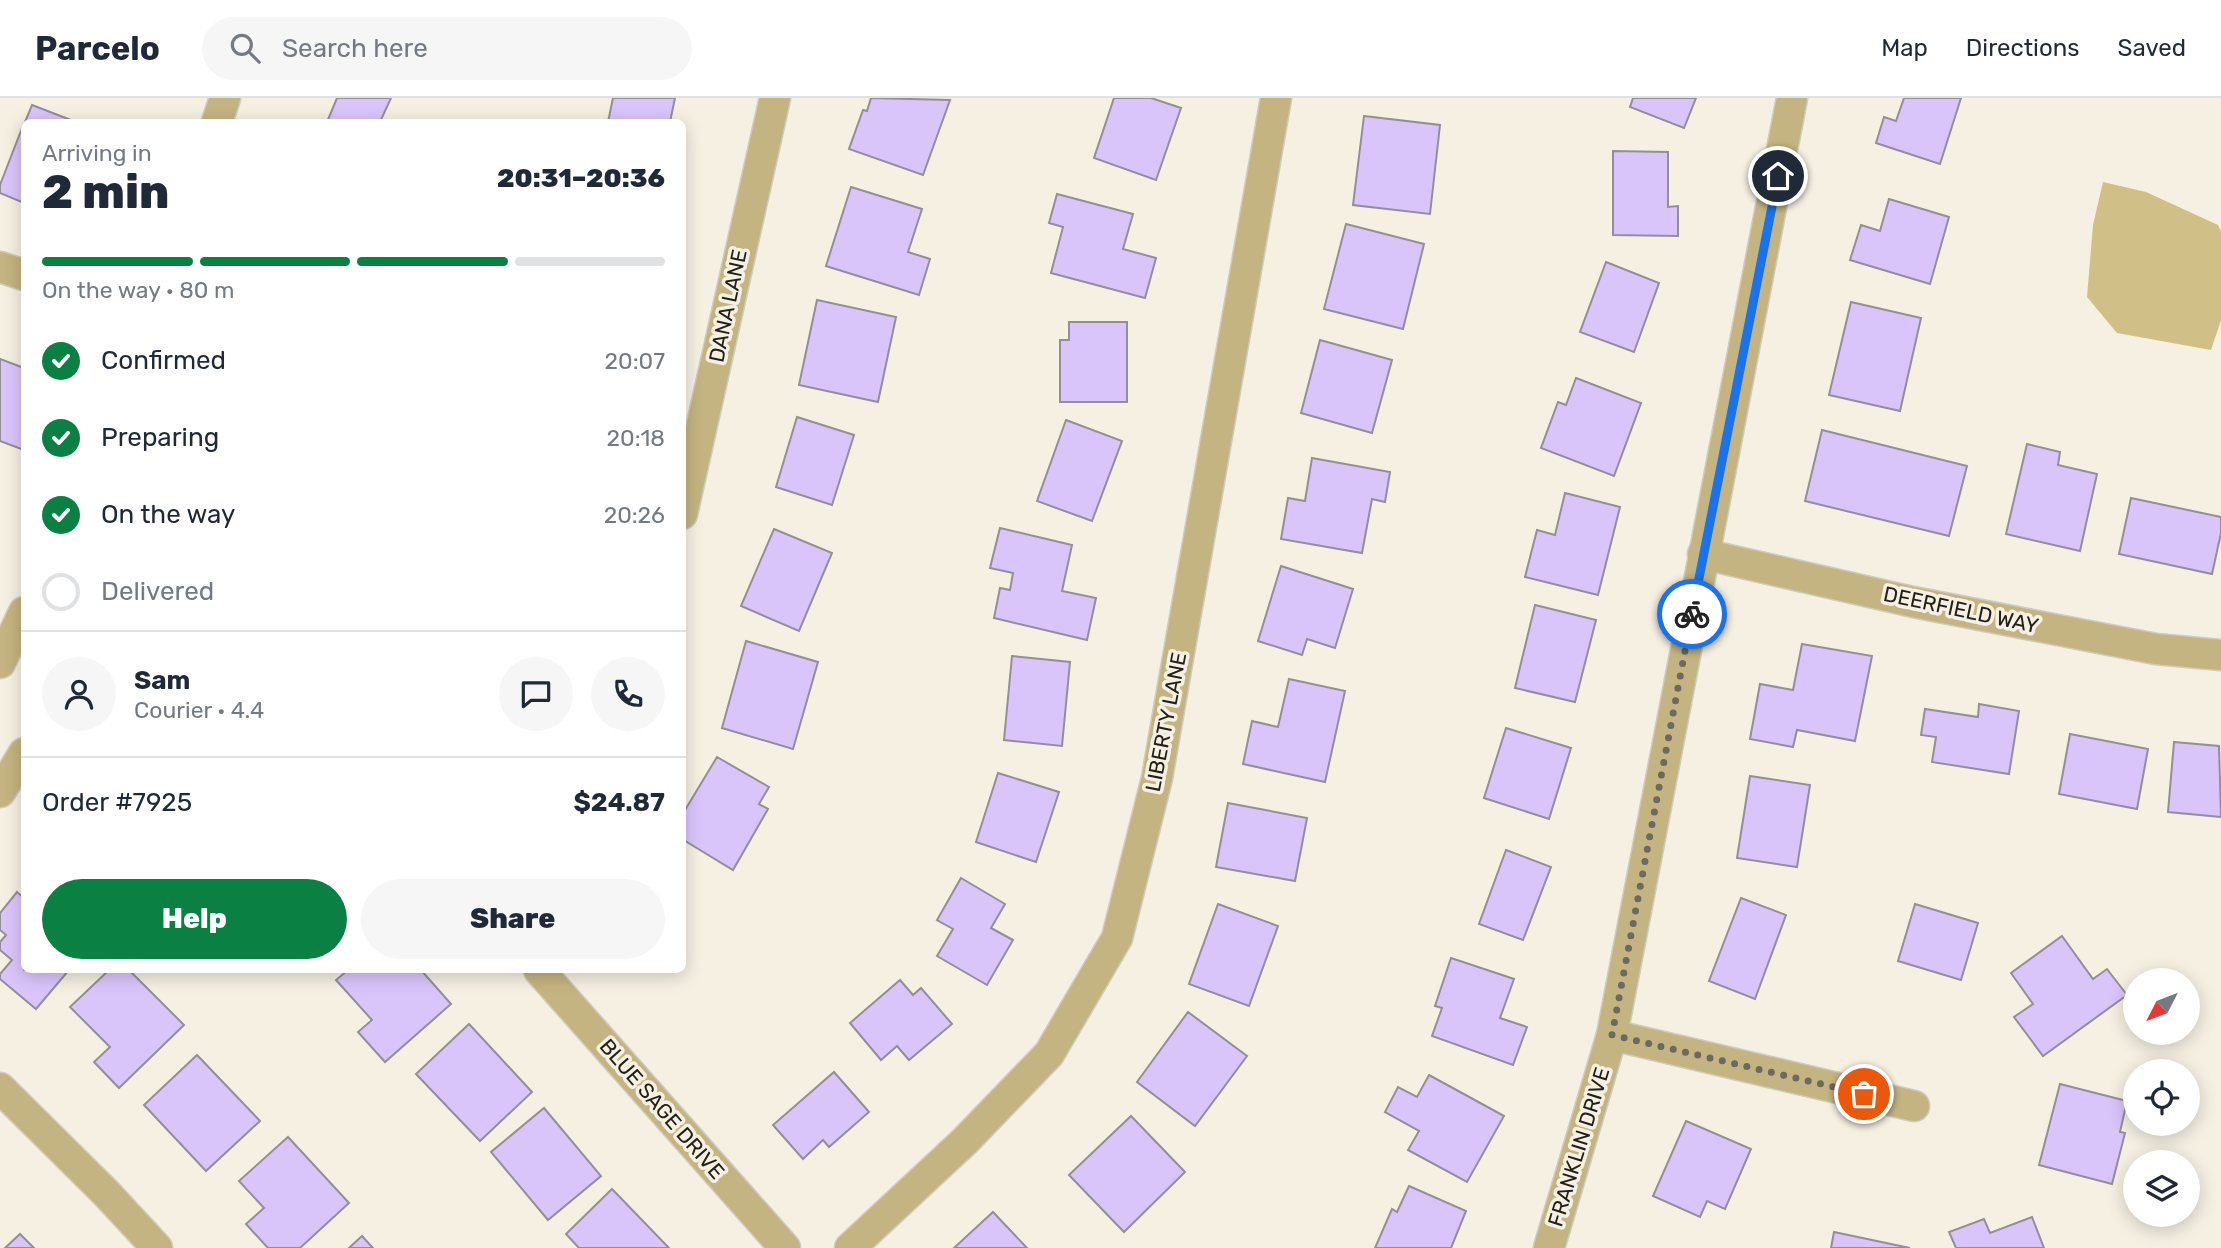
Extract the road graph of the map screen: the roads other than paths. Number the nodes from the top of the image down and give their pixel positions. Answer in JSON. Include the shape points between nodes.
{"nodes":[{"id":1,"x":225,"y":98,"type":"edge"},
{"id":2,"x":775,"y":98,"type":"edge"},
{"id":3,"x":1276,"y":98,"type":"edge"},
{"id":4,"x":1792,"y":98,"type":"edge"},
{"id":5,"x":218,"y":119,"type":"edge"},
{"id":6,"x":0,"y":267,"type":"edge"},
{"id":7,"x":21,"y":274,"type":"edge"},
{"id":8,"x":686,"y":496,"type":"edge"},
{"id":9,"x":1703,"y":554,"type":"junction"},
{"id":10,"x":21,"y":618,"type":"edge"},
{"id":11,"x":2221,"y":655,"type":"edge"},
{"id":12,"x":0,"y":663,"type":"edge"},
{"id":13,"x":21,"y":758,"type":"edge"},
{"id":14,"x":0,"y":792,"type":"edge"},
{"id":15,"x":542,"y":973,"type":"edge"},
{"id":16,"x":1612,"y":1035,"type":"junction"},
{"id":17,"x":0,"y":1088,"type":"edge"},
{"id":18,"x":1914,"y":1106,"type":"dead end"},
{"id":19,"x":157,"y":1248,"type":"edge"},
{"id":20,"x":785,"y":1248,"type":"edge"},
{"id":21,"x":850,"y":1248,"type":"edge"},
{"id":22,"x":1549,"y":1248,"type":"edge"}],
"edges":[{"from":1,"to":5,"type":"street"},
{"from":2,"to":8,"type":"street","name":"DANA LANE"},
{"from":3,"to":21,"type":"street","name":"LIBERTY LANE","via":[[1157,778],[1117,938],[1049,1054],[965,1141]]},
{"from":4,"to":9,"type":"street","name":"FRANKLIN DRIVE"},
{"from":6,"to":7,"type":"street"},
{"from":9,"to":11,"type":"street","name":"DEERFIELD WAY","via":[[2102,639]]},
{"from":9,"to":16,"type":"street","name":"FRANKLIN DRIVE"},
{"from":10,"to":12,"type":"street"},
{"from":13,"to":14,"type":"street"},
{"from":15,"to":20,"type":"street","name":"BLUE SAGE DRIVE"},
{"from":16,"to":18,"type":"street"},
{"from":16,"to":22,"type":"street","name":"FRANKLIN DRIVE"},
{"from":17,"to":19,"type":"street"}]}
